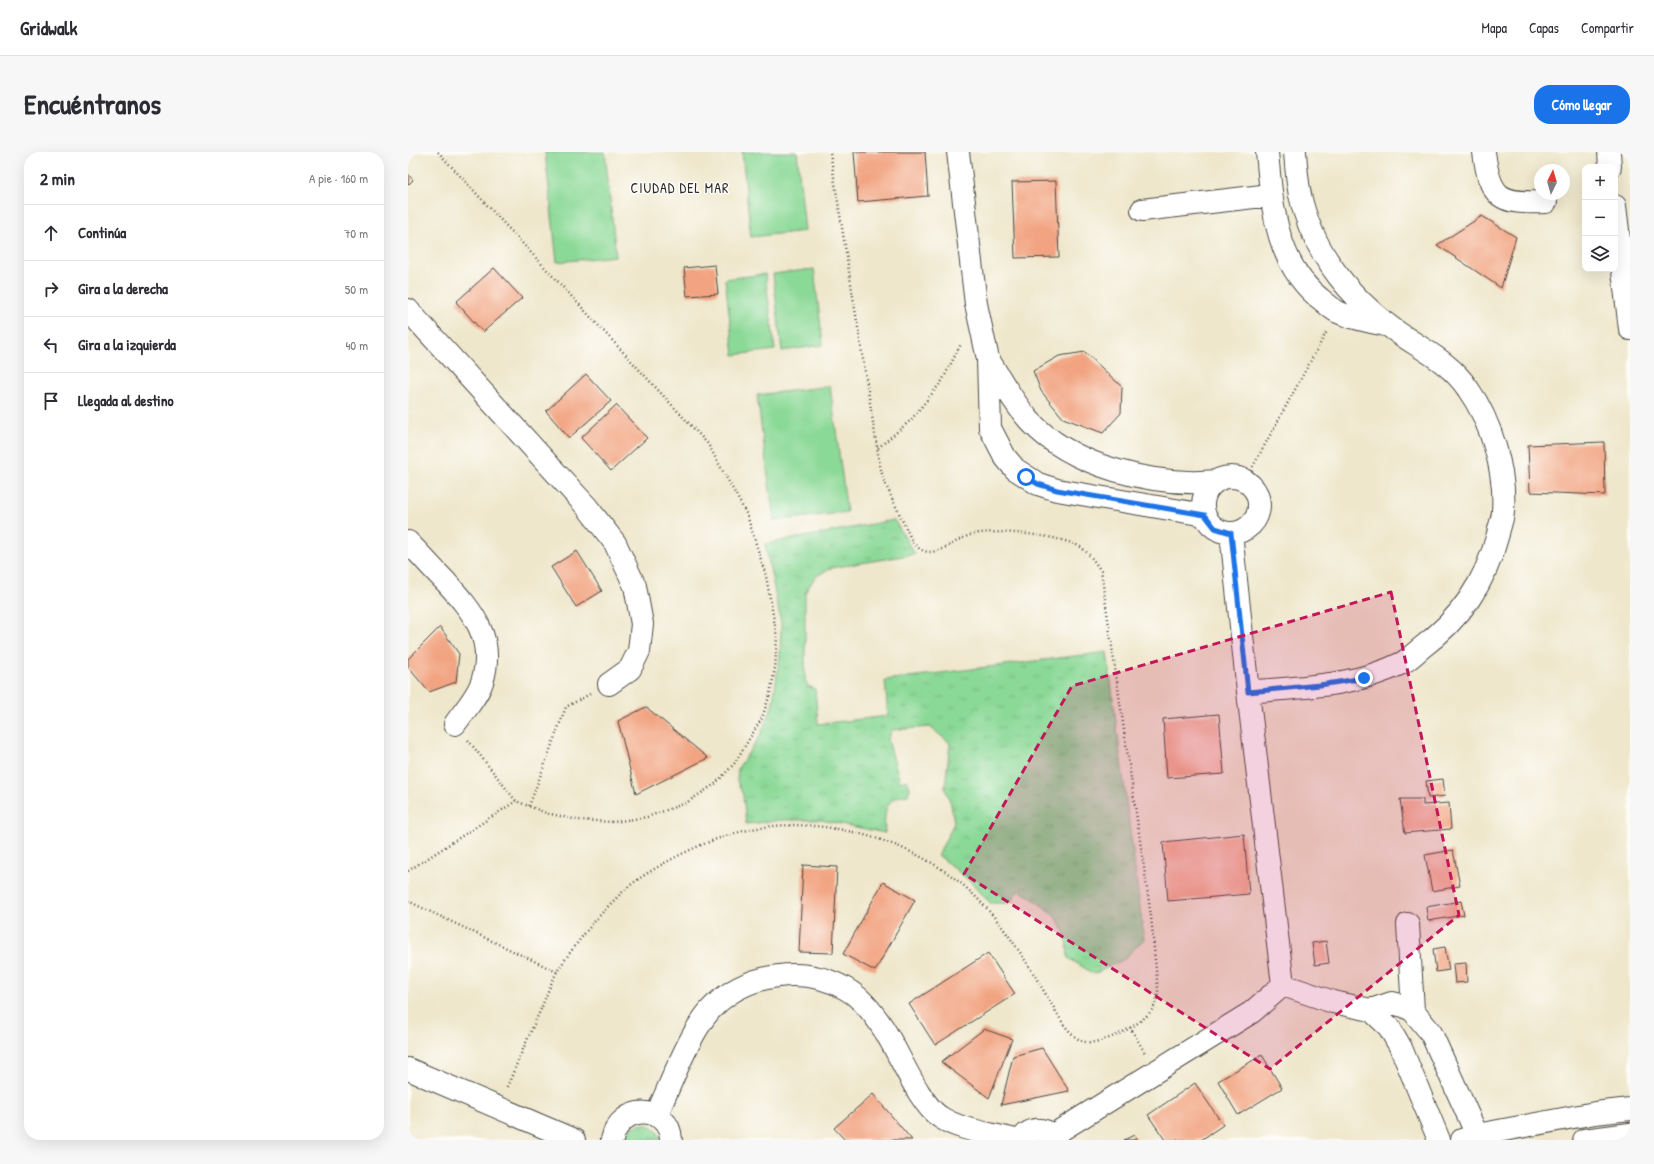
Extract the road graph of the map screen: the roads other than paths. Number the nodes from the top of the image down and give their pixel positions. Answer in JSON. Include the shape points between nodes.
{"nodes":[{"id":1,"x":958,"y":152,"type":"edge"},
{"id":2,"x":1267,"y":152,"type":"edge"},
{"id":3,"x":1295,"y":152,"type":"edge"},
{"id":4,"x":1484,"y":152,"type":"edge"},
{"id":5,"x":1609,"y":152,"type":"edge"},
{"id":6,"x":1610,"y":164,"type":"edge"},
{"id":7,"x":1271,"y":195,"type":"junction"},
{"id":8,"x":1546,"y":202,"type":"dead end"},
{"id":9,"x":1142,"y":210,"type":"dead end"},
{"id":10,"x":1618,"y":217,"type":"edge"},
{"id":11,"x":1625,"y":244,"type":"edge"},
{"id":12,"x":1626,"y":266,"type":"edge"},
{"id":13,"x":408,"y":310,"type":"edge"},
{"id":14,"x":1389,"y":326,"type":"junction"},
{"id":15,"x":1630,"y":329,"type":"edge"},
{"id":16,"x":988,"y":359,"type":"junction"},
{"id":17,"x":1217,"y":481,"type":"junction"},
{"id":18,"x":1205,"y":515,"type":"junction"},
{"id":19,"x":1231,"y":533,"type":"junction"},
{"id":20,"x":408,"y":542,"type":"edge"},
{"id":21,"x":609,"y":684,"type":"road end"},
{"id":22,"x":1248,"y":692,"type":"junction"},
{"id":23,"x":455,"y":724,"type":"dead end"},
{"id":24,"x":1408,"y":924,"type":"dead end"},
{"id":25,"x":1283,"y":985,"type":"junction"},
{"id":26,"x":1372,"y":1010,"type":"junction"},
{"id":27,"x":1413,"y":1011,"type":"junction"},
{"id":28,"x":408,"y":1069,"type":"edge"},
{"id":29,"x":1630,"y":1109,"type":"edge"},
{"id":30,"x":656,"y":1116,"type":"junction"},
{"id":31,"x":1630,"y":1134,"type":"edge"},
{"id":32,"x":1055,"y":1138,"type":"edge"},
{"id":33,"x":1469,"y":1138,"type":"edge"},
{"id":34,"x":574,"y":1140,"type":"edge"},
{"id":35,"x":612,"y":1140,"type":"edge"},
{"id":36,"x":671,"y":1140,"type":"edge"},
{"id":37,"x":1015,"y":1140,"type":"edge"},
{"id":38,"x":1021,"y":1140,"type":"edge"},
{"id":39,"x":1439,"y":1140,"type":"edge"},
{"id":40,"x":1584,"y":1140,"type":"edge"}],
"edges":[{"from":1,"to":16,"type":"main road","via":[[976,304]]},
{"from":2,"to":7,"type":"main road"},
{"from":3,"to":14,"type":"main road","via":[[1300,194],[1320,250],[1358,299]]},
{"from":4,"to":8,"type":"main road","via":[[1487,174],[1493,190],[1505,199],[1521,204]]},
{"from":5,"to":6,"type":"main road"},
{"from":7,"to":9,"type":"main road"},
{"from":7,"to":14,"type":"main road","via":[[1287,259],[1313,294],[1338,312]]},
{"from":10,"to":11,"type":"main road"},
{"from":11,"to":12,"type":"main road"},
{"from":12,"to":15,"type":"main road"},
{"from":13,"to":21,"type":"main road","via":[[587,507],[615,544],[635,586],[642,624],[639,651],[630,669]]},
{"from":14,"to":22,"type":"main road","via":[[1458,374],[1479,405],[1492,432],[1499,467],[1503,512],[1484,575],[1468,603],[1441,633],[1402,663],[1364,678]]},
{"from":16,"to":17,"type":"main road","via":[[1029,420],[1052,440],[1073,453],[1117,470],[1140,475],[1193,483]]},
{"from":16,"to":18,"type":"main road","via":[[990,428],[1005,457],[1026,477],[1057,490]]},
{"from":17,"to":18,"type":"main road","via":[[1206,492],[1203,508]]},
{"from":17,"to":19,"type":"main road","via":[[1231,478],[1245,482],[1256,495],[1258,512],[1248,527],[1240,532]]},
{"from":18,"to":19,"type":"main road","via":[[1215,528]]},
{"from":19,"to":22,"type":"main road"},
{"from":20,"to":23,"type":"main road","via":[[469,607],[483,634],[486,650],[481,683]]},
{"from":22,"to":25,"type":"main road"},
{"from":24,"to":27,"type":"main road"},
{"from":25,"to":26,"type":"main road","via":[[1334,1002]]},
{"from":25,"to":32,"type":"main road","via":[[1252,1012]]},
{"from":26,"to":27,"type":"main road","via":[[1392,1003]]},
{"from":26,"to":39,"type":"main road","via":[[1389,1027],[1401,1048]]},
{"from":27,"to":33,"type":"main road","via":[[1431,1033]]},
{"from":28,"to":34,"type":"main road"},
{"from":29,"to":33,"type":"main road","via":[[1595,1113]]},
{"from":30,"to":35,"type":"main road","via":[[647,1113],[626,1116],[619,1123]]},
{"from":30,"to":36,"type":"main road","via":[[668,1128]]},
{"from":30,"to":37,"type":"main road","via":[[698,1026],[714,1006],[746,985],[763,979],[786,975],[807,976],[847,989],[865,1005],[884,1029],[927,1105],[940,1117],[962,1127]]},
{"from":31,"to":40,"type":"main road"},
{"from":32,"to":38,"type":"main road","via":[[1048,1131],[1035,1130]]}]}
